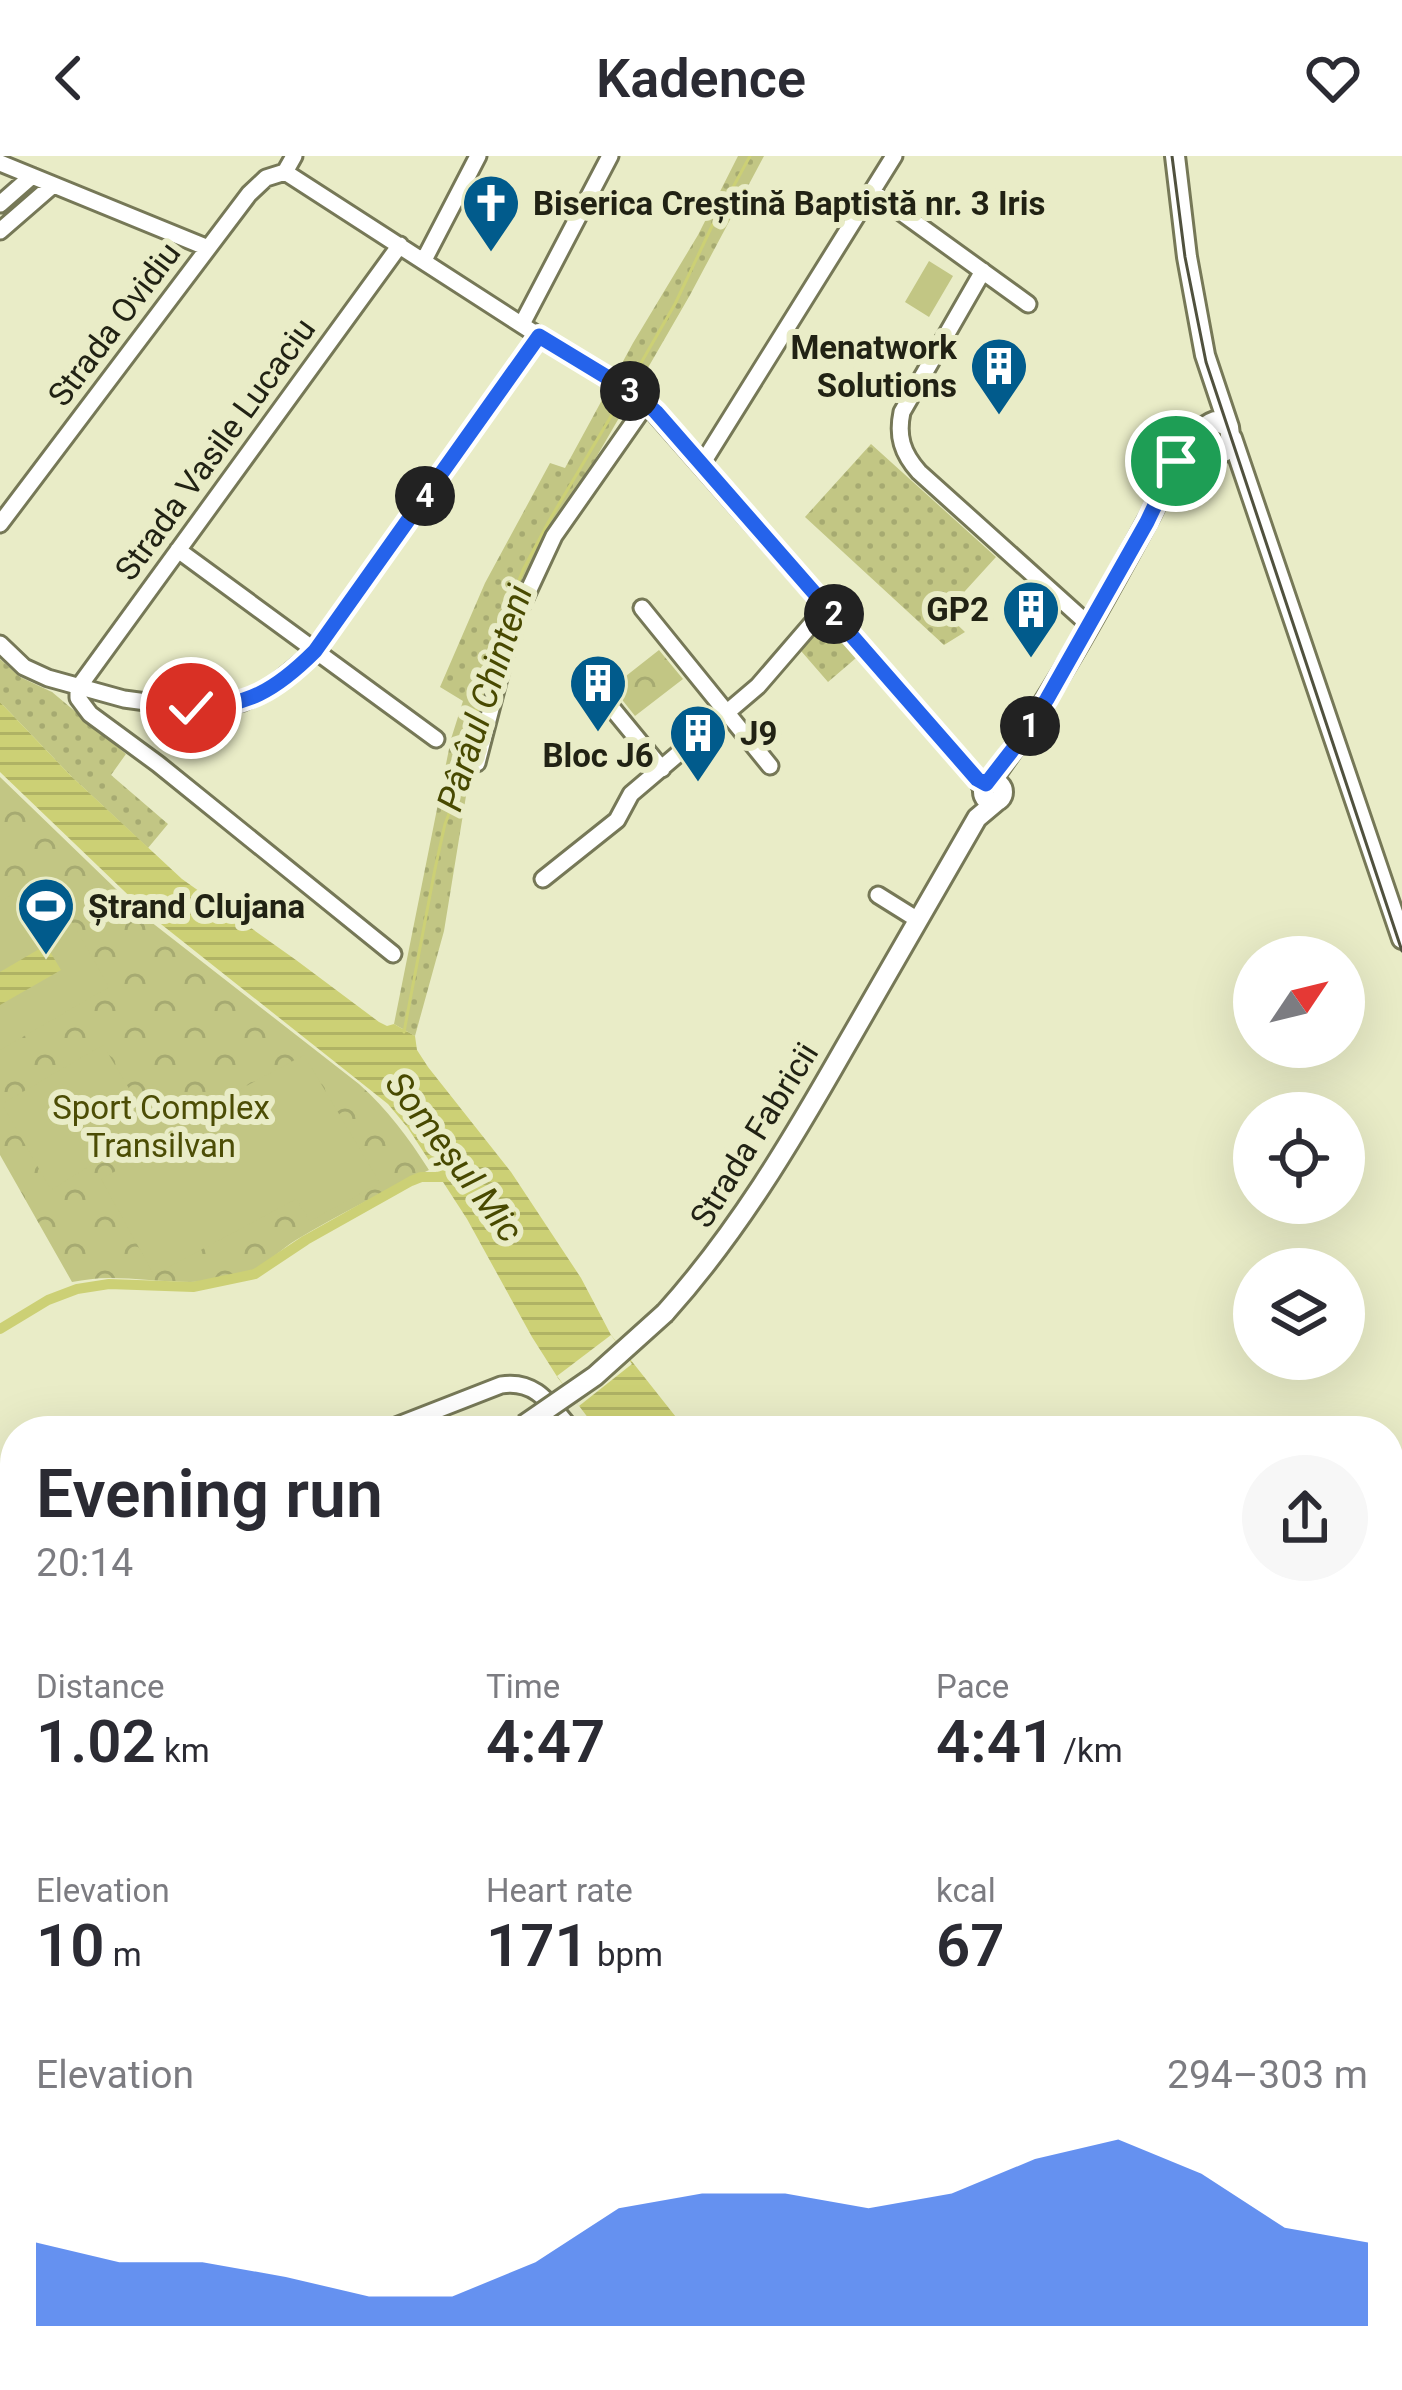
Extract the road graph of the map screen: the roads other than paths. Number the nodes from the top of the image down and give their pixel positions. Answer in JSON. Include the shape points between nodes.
{"nodes":[{"id":1,"x":294,"y":156,"type":"edge"},
{"id":2,"x":478,"y":156,"type":"edge"},
{"id":3,"x":610,"y":156,"type":"edge"},
{"id":4,"x":894,"y":156,"type":"edge"},
{"id":5,"x":1175,"y":156,"type":"edge"},
{"id":6,"x":0,"y":163,"type":"edge"},
{"id":7,"x":285,"y":172,"type":"junction"},
{"id":8,"x":32,"y":176,"type":"junction"},
{"id":9,"x":53,"y":185,"type":"junction"},
{"id":10,"x":874,"y":192,"type":"junction"},
{"id":11,"x":0,"y":204,"type":"edge"},
{"id":12,"x":0,"y":231,"type":"edge"},
{"id":13,"x":400,"y":245,"type":"junction"},
{"id":14,"x":208,"y":248,"type":"junction"},
{"id":15,"x":424,"y":260,"type":"junction"},
{"id":16,"x":983,"y":272,"type":"junction"},
{"id":17,"x":1028,"y":304,"type":"dead end"},
{"id":18,"x":522,"y":324,"type":"junction"},
{"id":19,"x":539,"y":336,"type":"junction"},
{"id":20,"x":1207,"y":362,"type":"junction"},
{"id":21,"x":642,"y":399,"type":"junction"},
{"id":22,"x":1201,"y":430,"type":"junction"},
{"id":23,"x":1230,"y":432,"type":"junction"},
{"id":24,"x":1211,"y":453,"type":"junction"},
{"id":25,"x":702,"y":464,"type":"junction"},
{"id":26,"x":1168,"y":482,"type":"junction"},
{"id":27,"x":1249,"y":487,"type":"junction"},
{"id":28,"x":0,"y":524,"type":"edge"},
{"id":29,"x":178,"y":550,"type":"junction"},
{"id":30,"x":827,"y":606,"type":"junction"},
{"id":31,"x":642,"y":608,"type":"dead end"},
{"id":32,"x":1088,"y":624,"type":"junction"},
{"id":33,"x":0,"y":644,"type":"edge"},
{"id":34,"x":315,"y":651,"type":"junction"},
{"id":35,"x":584,"y":674,"type":"dead end"},
{"id":36,"x":78,"y":688,"type":"junction"},
{"id":37,"x":728,"y":713,"type":"junction"},
{"id":38,"x":436,"y":739,"type":"dead end"},
{"id":39,"x":477,"y":763,"type":"dead end"},
{"id":40,"x":770,"y":766,"type":"dead end"},
{"id":41,"x":662,"y":769,"type":"junction"},
{"id":42,"x":988,"y":789,"type":"junction"},
{"id":43,"x":543,"y":879,"type":"dead end"},
{"id":44,"x":878,"y":895,"type":"dead end"},
{"id":45,"x":918,"y":920,"type":"junction"},
{"id":46,"x":1402,"y":939,"type":"edge"},
{"id":47,"x":393,"y":954,"type":"dead end"},
{"id":48,"x":421,"y":1416,"type":"edge"},
{"id":49,"x":538,"y":1416,"type":"edge"},
{"id":50,"x":556,"y":1416,"type":"edge"}],
"edges":[{"from":1,"to":7,"type":"street"},
{"from":2,"to":15,"type":"street"},
{"from":3,"to":18,"type":"street"},
{"from":4,"to":10,"type":"street"},
{"from":5,"to":20,"type":"main road"},
{"from":6,"to":8,"type":"street"},
{"from":7,"to":13,"type":"street"},
{"from":7,"to":14,"type":"street","name":"Strada Ovidiu","via":[[256,185]]},
{"from":8,"to":9,"type":"street"},
{"from":8,"to":11,"type":"street"},
{"from":9,"to":12,"type":"street"},
{"from":9,"to":14,"type":"street"},
{"from":10,"to":16,"type":"street"},
{"from":10,"to":25,"type":"street"},
{"from":13,"to":15,"type":"street"},
{"from":13,"to":29,"type":"street","name":"Strada Vasile Lucaciu"},
{"from":14,"to":28,"type":"street","name":"Strada Ovidiu"},
{"from":15,"to":18,"type":"street"},
{"from":16,"to":17,"type":"street"},
{"from":16,"to":32,"type":"street","via":[[902,412],[902,447],[919,472]]},
{"from":18,"to":19,"type":"street"},
{"from":19,"to":21,"type":"street"},
{"from":19,"to":34,"type":"street"},
{"from":20,"to":22,"type":"main road"},
{"from":20,"to":23,"type":"main road"},
{"from":21,"to":25,"type":"street"},
{"from":21,"to":39,"type":"street","via":[[554,536],[513,624]]},
{"from":22,"to":23,"type":"main road","via":[[1215,421]]},
{"from":22,"to":24,"type":"main road","via":[[1200,443]]},
{"from":22,"to":26,"type":"main road","name":"Strada Fabricii"},
{"from":23,"to":24,"type":"main road","via":[[1228,448]]},
{"from":23,"to":27,"type":"main road"},
{"from":24,"to":26,"type":"main road","name":"Strada Fabricii"},
{"from":24,"to":27,"type":"main road"},
{"from":25,"to":30,"type":"street"},
{"from":26,"to":32,"type":"main road","name":"Strada Fabricii"},
{"from":27,"to":46,"type":"main road"},
{"from":29,"to":34,"type":"street"},
{"from":29,"to":36,"type":"street","name":"Strada Vasile Lucaciu"},
{"from":30,"to":37,"type":"street"},
{"from":30,"to":42,"type":"street"},
{"from":31,"to":37,"type":"street"},
{"from":32,"to":42,"type":"main road","name":"Strada Fabricii"},
{"from":33,"to":36,"type":"street","via":[[24,667]]},
{"from":34,"to":36,"type":"street","via":[[265,692],[219,708]]},
{"from":34,"to":38,"type":"street"},
{"from":35,"to":41,"type":"street"},
{"from":36,"to":47,"type":"street","via":[[90,713]]},
{"from":37,"to":40,"type":"street"},
{"from":37,"to":41,"type":"street"},
{"from":41,"to":43,"type":"street","via":[[617,820]]},
{"from":42,"to":45,"type":"main road","name":"Strada Fabricii"},
{"from":44,"to":45,"type":"street"},
{"from":45,"to":49,"type":"main road","name":"Strada Fabricii","bridge":true,"via":[[756,1196],[700,1274],[629,1348]]},
{"from":48,"to":50,"type":"street","via":[[514,1383],[531,1387]]}]}
